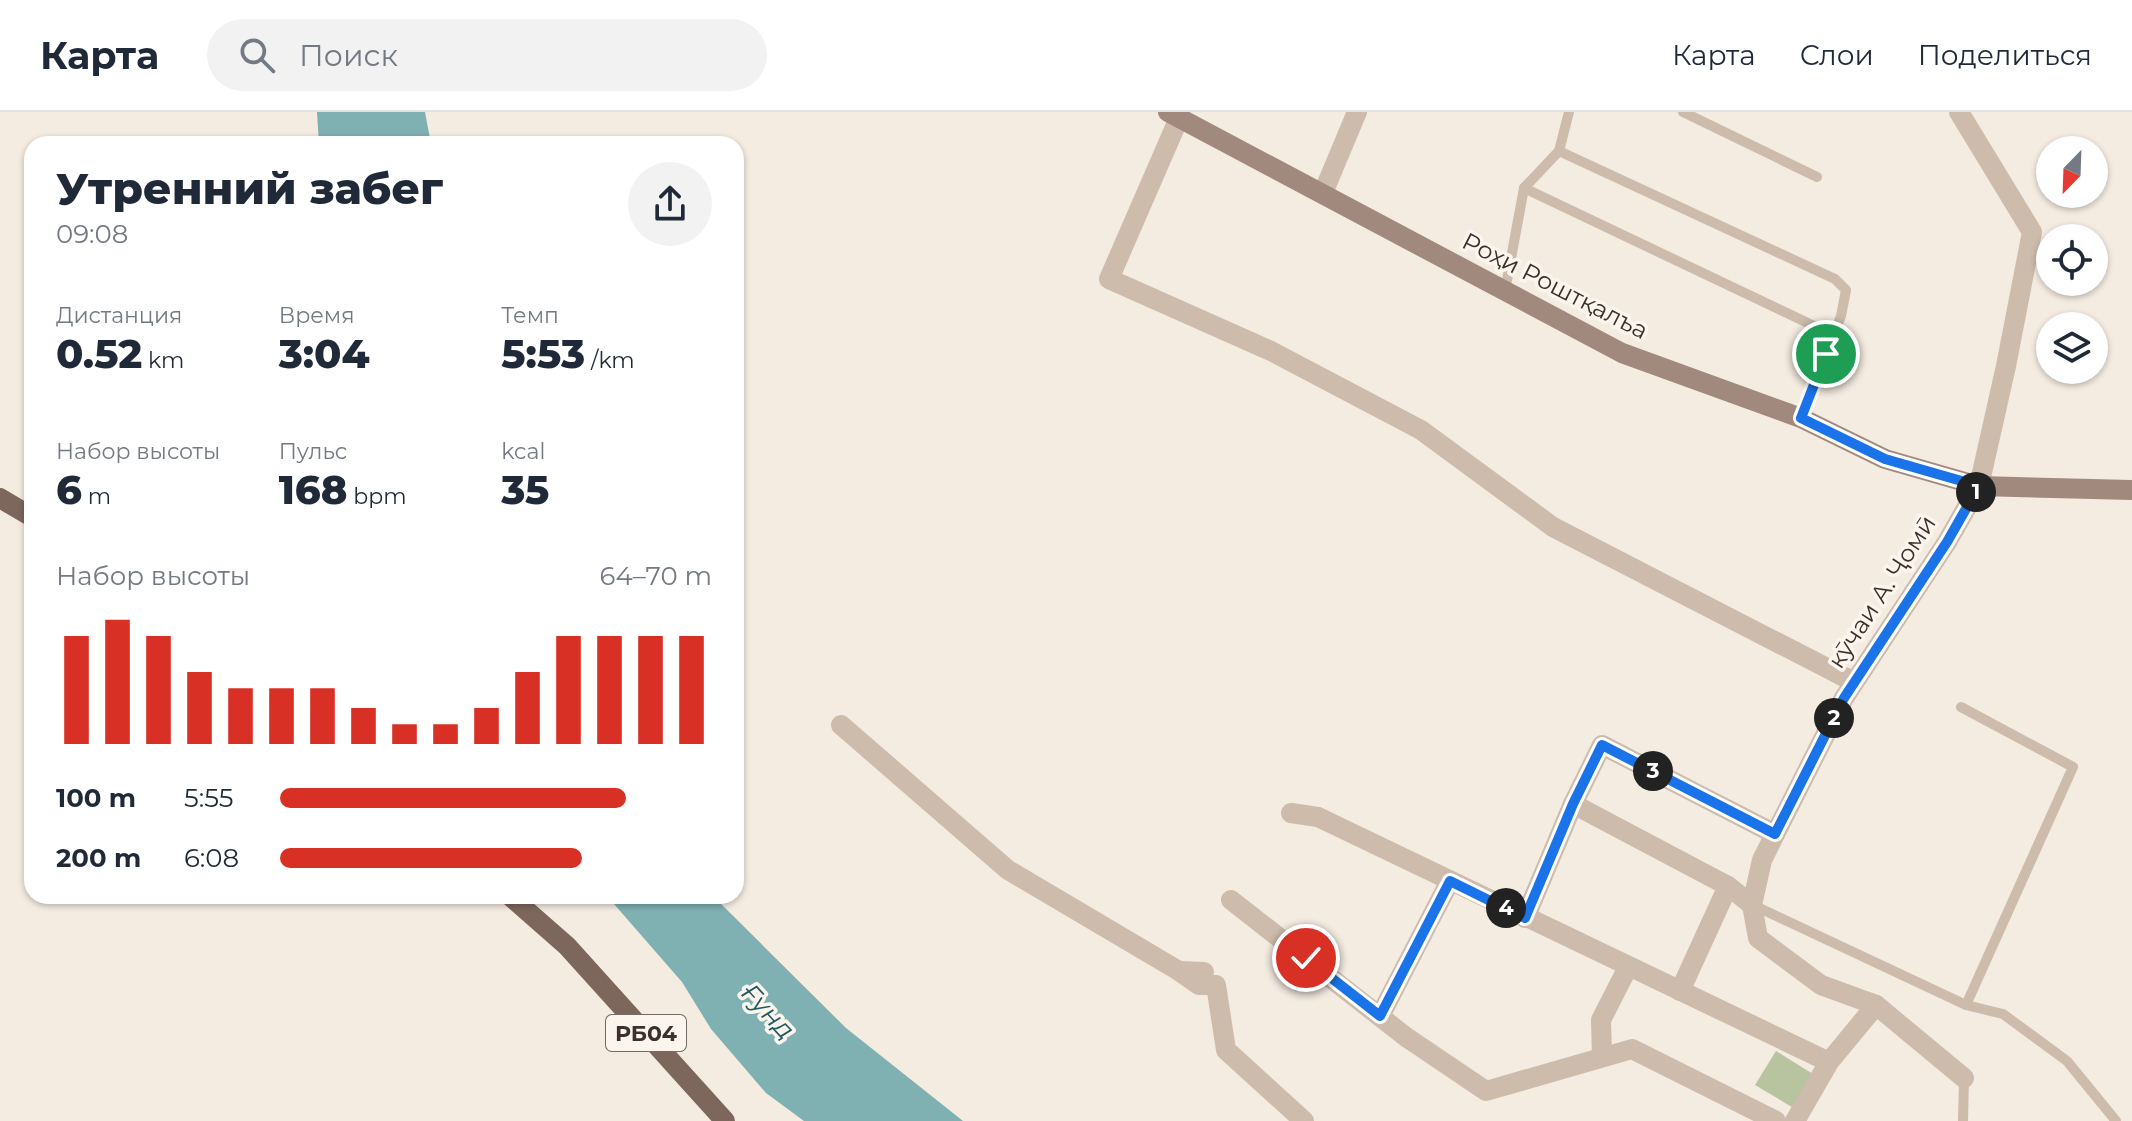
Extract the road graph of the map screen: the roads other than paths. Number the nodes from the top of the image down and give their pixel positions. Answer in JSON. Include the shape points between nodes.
{"nodes":[{"id":1,"x":1357,"y":112,"type":"edge"},
{"id":2,"x":1569,"y":112,"type":"edge"},
{"id":3,"x":1683,"y":112,"type":"edge"},
{"id":4,"x":1959,"y":112,"type":"edge"},
{"id":5,"x":1174,"y":115,"type":"edge"},
{"id":6,"x":1559,"y":151,"type":"junction"},
{"id":7,"x":1817,"y":177,"type":"dead end"},
{"id":8,"x":1524,"y":188,"type":"junction"},
{"id":9,"x":1323,"y":193,"type":"junction"},
{"id":10,"x":1505,"y":291,"type":"junction"},
{"id":11,"x":1833,"y":335,"type":"junction"},
{"id":12,"x":1801,"y":418,"type":"junction"},
{"id":13,"x":1979,"y":486,"type":"junction"},
{"id":14,"x":2132,"y":490,"type":"edge"},
{"id":15,"x":0,"y":498,"type":"edge"},
{"id":16,"x":24,"y":512,"type":"edge"},
{"id":17,"x":1854,"y":682,"type":"junction"},
{"id":18,"x":1961,"y":707,"type":"dead end"},
{"id":19,"x":841,"y":725,"type":"dead end"},
{"id":20,"x":1573,"y":804,"type":"junction"},
{"id":21,"x":1291,"y":813,"type":"dead end"},
{"id":22,"x":1775,"y":834,"type":"junction"},
{"id":23,"x":1450,"y":881,"type":"junction"},
{"id":24,"x":1728,"y":886,"type":"junction"},
{"id":25,"x":1231,"y":900,"type":"dead end"},
{"id":26,"x":519,"y":904,"type":"edge"},
{"id":27,"x":1752,"y":905,"type":"junction"},
{"id":28,"x":1525,"y":918,"type":"junction"},
{"id":29,"x":1628,"y":967,"type":"junction"},
{"id":30,"x":1179,"y":971,"type":"junction"},
{"id":31,"x":1204,"y":972,"type":"dead end"},
{"id":32,"x":1680,"y":991,"type":"junction"},
{"id":33,"x":1876,"y":1005,"type":"junction"},
{"id":34,"x":1966,"y":1005,"type":"junction"},
{"id":35,"x":1380,"y":1016,"type":"junction"},
{"id":36,"x":1602,"y":1057,"type":"junction"},
{"id":37,"x":1829,"y":1062,"type":"junction"},
{"id":38,"x":1964,"y":1078,"type":"joint"},
{"id":39,"x":725,"y":1121,"type":"edge"},
{"id":40,"x":1304,"y":1121,"type":"edge"},
{"id":41,"x":1776,"y":1121,"type":"edge"},
{"id":42,"x":1795,"y":1121,"type":"edge"},
{"id":43,"x":1963,"y":1121,"type":"edge"},
{"id":44,"x":2116,"y":1121,"type":"edge"}],
"edges":[{"from":1,"to":9,"type":"street"},
{"from":2,"to":6,"type":"lane"},
{"from":3,"to":7,"type":"lane"},
{"from":4,"to":13,"type":"street","name":"кӯчаи А. Ҷомӣ","via":[[2032,232]]},
{"from":5,"to":9,"type":"main road","name":"Роҳи Роштқалъа"},
{"from":5,"to":17,"type":"street","via":[[1109,279],[1271,351],[1421,430],[1553,527]]},
{"from":6,"to":8,"type":"lane"},
{"from":6,"to":11,"type":"lane","via":[[1835,279],[1846,290]]},
{"from":8,"to":10,"type":"lane"},
{"from":8,"to":11,"type":"lane"},
{"from":9,"to":10,"type":"main road","name":"Роҳи Роштқалъа"},
{"from":10,"to":12,"type":"main road","name":"Роҳи Роштқалъа","via":[[1622,353]]},
{"from":11,"to":12,"type":"lane"},
{"from":12,"to":13,"type":"main road","name":"Роҳи Роштқалъа","via":[[1885,459]]},
{"from":13,"to":14,"type":"main road","name":"Роҳи Роштқалъа"},
{"from":13,"to":17,"type":"street","name":"кӯчаи А. Ҷомӣ"},
{"from":15,"to":16,"type":"main road"},
{"from":17,"to":22,"type":"street","name":"кӯчаи А. Ҷомӣ"},
{"from":18,"to":34,"type":"lane","via":[[2073,767]]},
{"from":19,"to":30,"type":"street","via":[[1008,870]]},
{"from":20,"to":22,"type":"street","via":[[1602,745]]},
{"from":20,"to":24,"type":"street"},
{"from":20,"to":28,"type":"street"},
{"from":21,"to":23,"type":"street","via":[[1318,817]]},
{"from":22,"to":27,"type":"street","name":"кӯчаи А. Ҷомӣ","via":[[1762,860]]},
{"from":23,"to":28,"type":"street"},
{"from":23,"to":35,"type":"street"},
{"from":24,"to":27,"type":"street"},
{"from":24,"to":32,"type":"street"},
{"from":25,"to":35,"type":"street"},
{"from":26,"to":39,"type":"main road","number":"РБ04","via":[[567,946]]},
{"from":27,"to":33,"type":"street","name":"кӯчаи А. Ҷомӣ","via":[[1758,938],[1821,985]]},
{"from":27,"to":34,"type":"lane"},
{"from":28,"to":29,"type":"street"},
{"from":29,"to":32,"type":"street"},
{"from":29,"to":36,"type":"street","via":[[1601,1020]]},
{"from":30,"to":31,"type":"street"},
{"from":30,"to":40,"type":"street","via":[[1199,985],[1216,985],[1226,1050]]},
{"from":32,"to":37,"type":"street"},
{"from":33,"to":37,"type":"street"},
{"from":33,"to":38,"type":"street","name":"кӯчаи А. Ҷомӣ"},
{"from":34,"to":44,"type":"lane","via":[[2003,1014],[2067,1061]]},
{"from":35,"to":36,"type":"street","via":[[1486,1091]]},
{"from":36,"to":41,"type":"street","via":[[1632,1049]]},
{"from":37,"to":42,"type":"street"},
{"from":38,"to":43,"type":"lane"}]}
